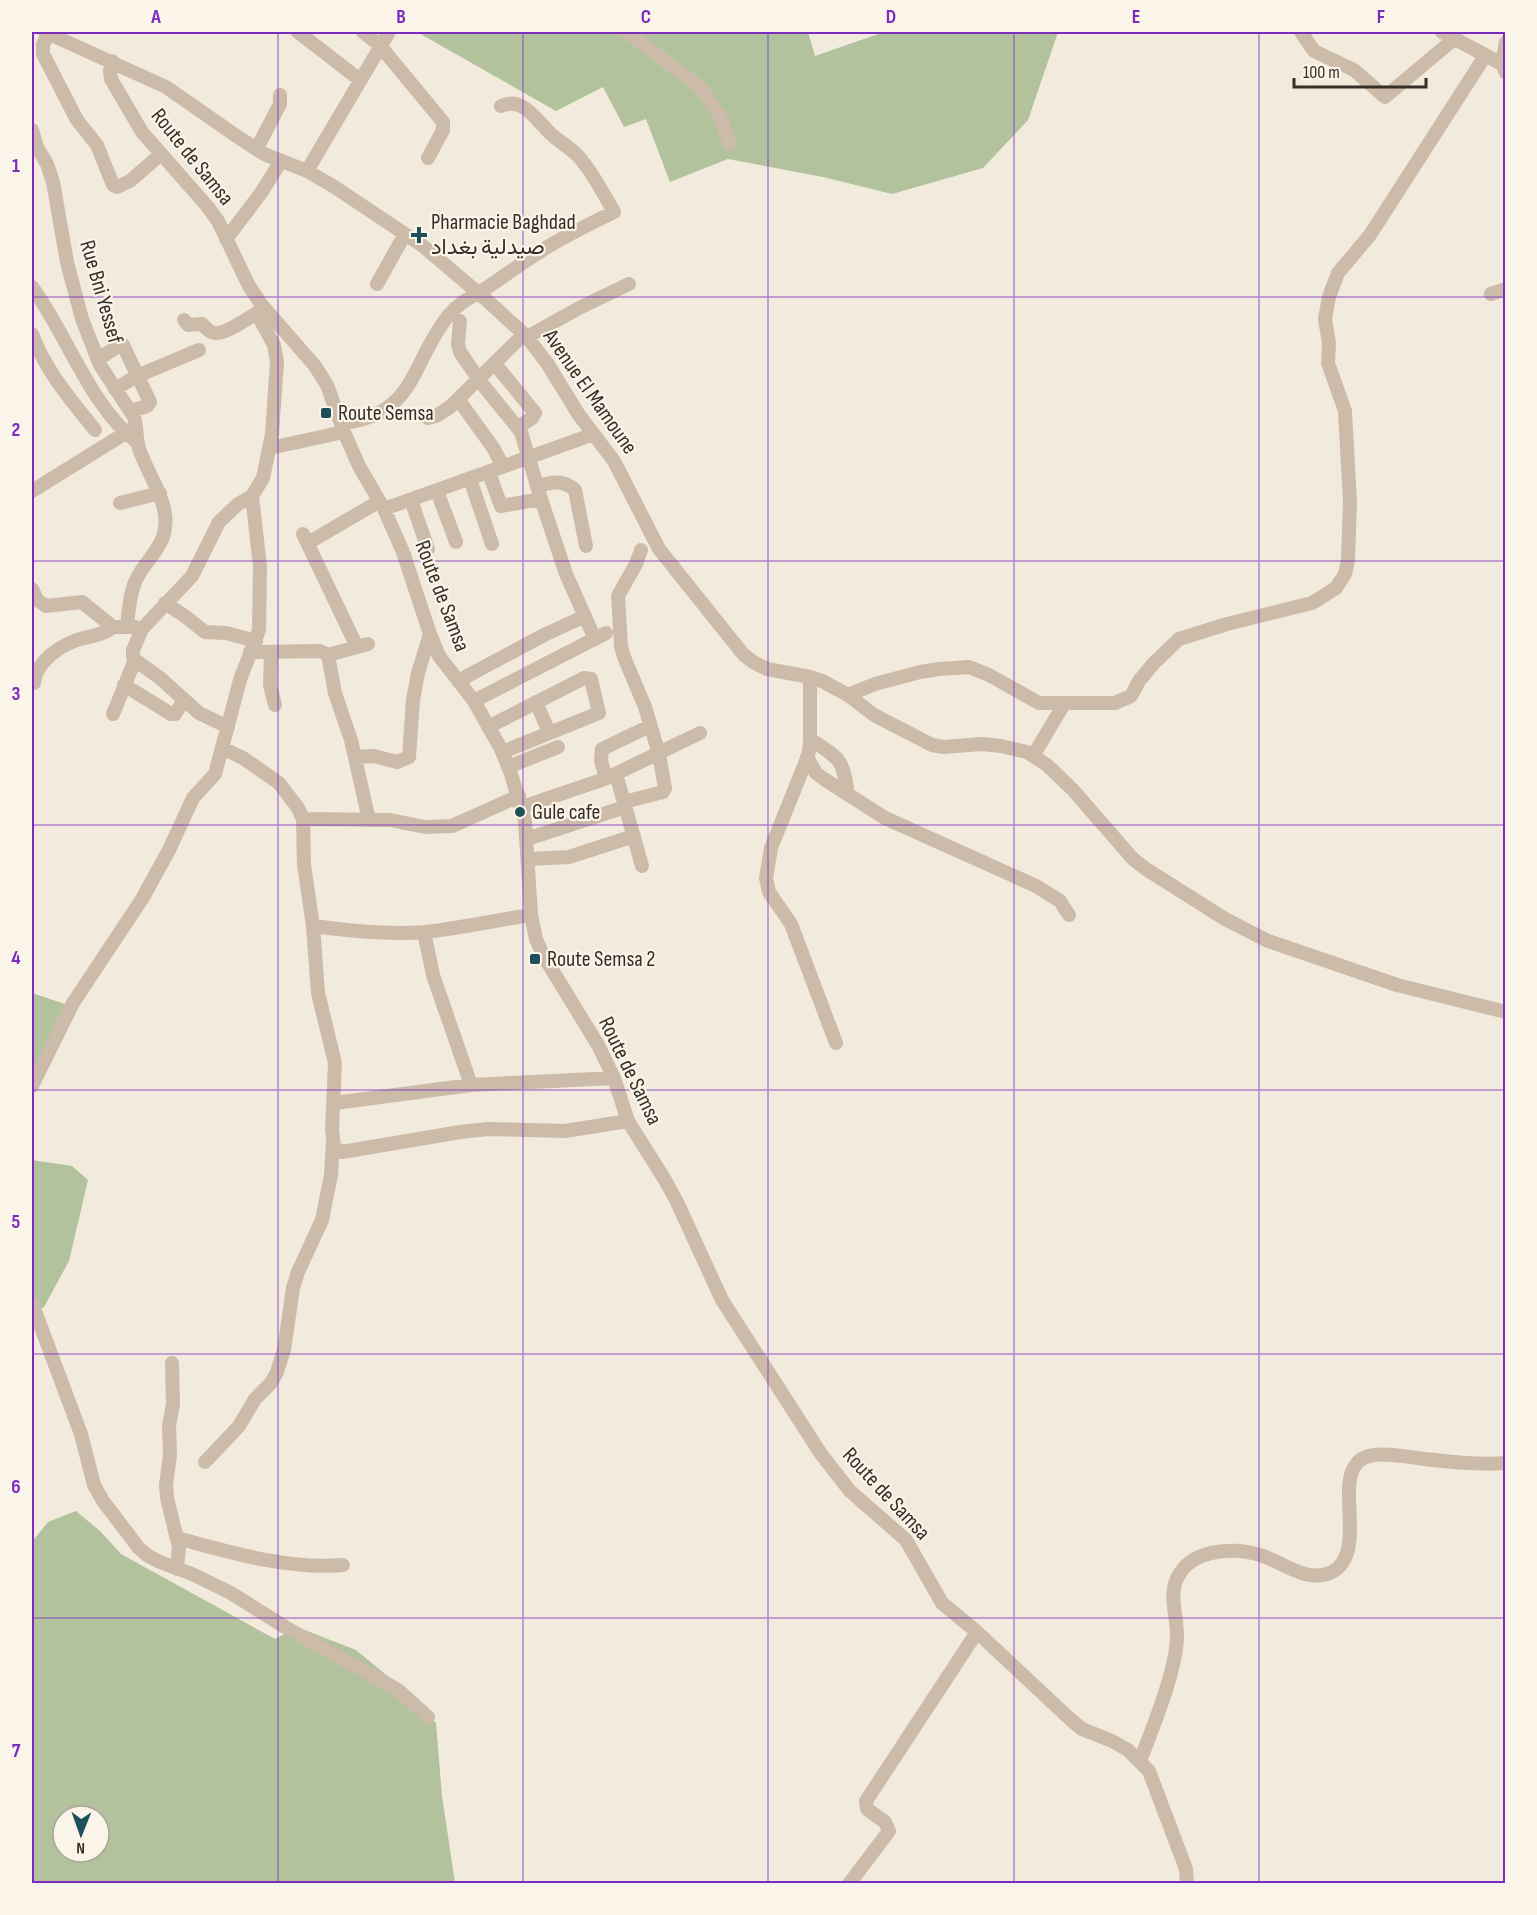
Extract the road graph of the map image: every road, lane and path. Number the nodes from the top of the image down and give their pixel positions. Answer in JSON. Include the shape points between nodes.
{"nodes":[{"id":1,"x":46,"y":32,"type":"edge"},
{"id":2,"x":363,"y":32,"type":"edge"},
{"id":3,"x":389,"y":32,"type":"edge"},
{"id":4,"x":627,"y":32,"type":"edge"},
{"id":5,"x":1300,"y":32,"type":"edge"},
{"id":6,"x":1442,"y":32,"type":"edge"},
{"id":7,"x":306,"y":34,"type":"edge"},
{"id":8,"x":1454,"y":39,"type":"junction"},
{"id":9,"x":1506,"y":42,"type":"edge"},
{"id":10,"x":381,"y":46,"type":"junction"},
{"id":11,"x":1485,"y":56,"type":"junction"},
{"id":12,"x":112,"y":61,"type":"junction"},
{"id":13,"x":1504,"y":69,"type":"edge"},
{"id":14,"x":360,"y":80,"type":"junction"},
{"id":15,"x":280,"y":95,"type":"dead end"},
{"id":16,"x":501,"y":106,"type":"dead end"},
{"id":17,"x":32,"y":130,"type":"edge"},
{"id":18,"x":730,"y":144,"type":"dead end"},
{"id":19,"x":256,"y":148,"type":"junction"},
{"id":20,"x":160,"y":155,"type":"junction"},
{"id":21,"x":428,"y":158,"type":"dead end"},
{"id":22,"x":281,"y":161,"type":"junction"},
{"id":23,"x":307,"y":171,"type":"junction"},
{"id":24,"x":405,"y":234,"type":"junction"},
{"id":25,"x":226,"y":239,"type":"junction"},
{"id":26,"x":377,"y":284,"type":"dead end"},
{"id":27,"x":629,"y":284,"type":"dead end"},
{"id":28,"x":32,"y":287,"type":"edge"},
{"id":29,"x":1506,"y":289,"type":"edge"},
{"id":30,"x":479,"y":293,"type":"junction"},
{"id":31,"x":1491,"y":294,"type":"dead end"},
{"id":32,"x":36,"y":303,"type":"edge"},
{"id":33,"x":261,"y":308,"type":"junction"},
{"id":34,"x":82,"y":319,"type":"junction"},
{"id":35,"x":184,"y":320,"type":"dead end"},
{"id":36,"x":460,"y":321,"type":"dead end"},
{"id":37,"x":59,"y":331,"type":"junction"},
{"id":38,"x":32,"y":334,"type":"edge"},
{"id":39,"x":526,"y":336,"type":"junction"},
{"id":40,"x":199,"y":351,"type":"dead end"},
{"id":41,"x":98,"y":359,"type":"junction"},
{"id":42,"x":495,"y":364,"type":"junction"},
{"id":43,"x":137,"y":376,"type":"junction"},
{"id":44,"x":479,"y":380,"type":"junction"},
{"id":45,"x":115,"y":388,"type":"junction"},
{"id":46,"x":458,"y":399,"type":"junction"},
{"id":47,"x":131,"y":411,"type":"junction"},
{"id":48,"x":428,"y":418,"type":"dead end"},
{"id":49,"x":137,"y":425,"type":"junction"},
{"id":50,"x":342,"y":427,"type":"junction"},
{"id":51,"x":518,"y":427,"type":"junction"},
{"id":52,"x":95,"y":430,"type":"dead end"},
{"id":53,"x":125,"y":434,"type":"junction"},
{"id":54,"x":594,"y":434,"type":"junction"},
{"id":55,"x":138,"y":443,"type":"junction"},
{"id":56,"x":270,"y":448,"type":"junction"},
{"id":57,"x":528,"y":459,"type":"junction"},
{"id":58,"x":503,"y":467,"type":"junction"},
{"id":59,"x":489,"y":473,"type":"junction"},
{"id":60,"x":470,"y":479,"type":"junction"},
{"id":61,"x":32,"y":491,"type":"edge"},
{"id":62,"x":437,"y":491,"type":"junction"},
{"id":63,"x":539,"y":493,"type":"junction"},
{"id":64,"x":160,"y":494,"type":"junction"},
{"id":65,"x":252,"y":496,"type":"junction"},
{"id":66,"x":411,"y":500,"type":"junction"},
{"id":67,"x":120,"y":503,"type":"dead end"},
{"id":68,"x":381,"y":505,"type":"junction"},
{"id":69,"x":456,"y":542,"type":"dead end"},
{"id":70,"x":492,"y":544,"type":"dead end"},
{"id":71,"x":586,"y":546,"type":"dead end"},
{"id":72,"x":428,"y":549,"type":"dead end"},
{"id":73,"x":641,"y":550,"type":"dead end"},
{"id":74,"x":32,"y":589,"type":"edge"},
{"id":75,"x":165,"y":603,"type":"junction"},
{"id":76,"x":44,"y":605,"type":"junction"},
{"id":77,"x":32,"y":614,"type":"edge"},
{"id":78,"x":585,"y":616,"type":"junction"},
{"id":79,"x":120,"y":626,"type":"junction"},
{"id":80,"x":142,"y":629,"type":"junction"},
{"id":81,"x":430,"y":634,"type":"junction"},
{"id":82,"x":253,"y":647,"type":"junction"},
{"id":83,"x":271,"y":652,"type":"junction"},
{"id":84,"x":328,"y":655,"type":"junction"},
{"id":85,"x":135,"y":660,"type":"junction"},
{"id":86,"x":810,"y":676,"type":"junction"},
{"id":87,"x":458,"y":681,"type":"junction"},
{"id":88,"x":35,"y":684,"type":"edge"},
{"id":89,"x":124,"y":685,"type":"junction"},
{"id":90,"x":848,"y":695,"type":"junction"},
{"id":91,"x":184,"y":700,"type":"junction"},
{"id":92,"x":474,"y":701,"type":"junction"},
{"id":93,"x":536,"y":702,"type":"junction"},
{"id":94,"x":1064,"y":704,"type":"junction"},
{"id":95,"x":275,"y":705,"type":"dead end"},
{"id":96,"x":113,"y":714,"type":"dead end"},
{"id":97,"x":650,"y":726,"type":"junction"},
{"id":98,"x":228,"y":727,"type":"junction"},
{"id":99,"x":488,"y":727,"type":"junction"},
{"id":100,"x":549,"y":732,"type":"junction"},
{"id":101,"x":700,"y":733,"type":"dead end"},
{"id":102,"x":810,"y":739,"type":"junction"},
{"id":103,"x":558,"y":747,"type":"dead end"},
{"id":104,"x":222,"y":748,"type":"junction"},
{"id":105,"x":502,"y":752,"type":"junction"},
{"id":106,"x":659,"y":754,"type":"junction"},
{"id":107,"x":1033,"y":756,"type":"junction"},
{"id":108,"x":355,"y":757,"type":"junction"},
{"id":109,"x":807,"y":757,"type":"junction"},
{"id":110,"x":508,"y":767,"type":"junction"},
{"id":111,"x":611,"y":776,"type":"junction"},
{"id":112,"x":848,"y":794,"type":"junction"},
{"id":113,"x":520,"y":801,"type":"junction"},
{"id":114,"x":625,"y":804,"type":"junction"},
{"id":115,"x":303,"y":819,"type":"junction"},
{"id":116,"x":369,"y":820,"type":"junction"},
{"id":117,"x":634,"y":836,"type":"junction"},
{"id":118,"x":527,"y":839,"type":"junction"},
{"id":119,"x":528,"y":859,"type":"junction"},
{"id":120,"x":642,"y":866,"type":"dead end"},
{"id":121,"x":531,"y":915,"type":"junction"},
{"id":122,"x":1069,"y":915,"type":"dead end"},
{"id":123,"x":313,"y":926,"type":"junction"},
{"id":124,"x":424,"y":932,"type":"junction"},
{"id":125,"x":1506,"y":1012,"type":"edge"},
{"id":126,"x":836,"y":1043,"type":"dead end"},
{"id":127,"x":614,"y":1078,"type":"junction"},
{"id":128,"x":471,"y":1084,"type":"junction"},
{"id":129,"x":32,"y":1086,"type":"edge"},
{"id":130,"x":335,"y":1103,"type":"junction"},
{"id":131,"x":628,"y":1121,"type":"junction"},
{"id":132,"x":333,"y":1142,"type":"junction"},
{"id":133,"x":32,"y":1302,"type":"edge"},
{"id":134,"x":172,"y":1363,"type":"dead end"},
{"id":135,"x":205,"y":1462,"type":"dead end"},
{"id":136,"x":1506,"y":1463,"type":"edge"},
{"id":137,"x":177,"y":1538,"type":"junction"},
{"id":138,"x":343,"y":1564,"type":"dead end"},
{"id":139,"x":177,"y":1569,"type":"junction"},
{"id":140,"x":977,"y":1632,"type":"junction"},
{"id":141,"x":428,"y":1718,"type":"dead end"},
{"id":142,"x":1140,"y":1761,"type":"junction"},
{"id":143,"x":849,"y":1884,"type":"edge"},
{"id":144,"x":1188,"y":1884,"type":"edge"}],
"edges":[{"from":1,"to":12,"type":"street","name":"Avenue El Mamoune"},
{"from":1,"to":20,"type":"street","via":[[46,59],[77,120],[97,145],[113,185],[125,184]]},
{"from":2,"to":10,"type":"street"},
{"from":3,"to":10,"type":"street"},
{"from":4,"to":18,"type":"street","via":[[700,87],[719,115]]},
{"from":5,"to":8,"type":"street","via":[[1314,51],[1354,70],[1385,97]]},
{"from":6,"to":8,"type":"street"},
{"from":7,"to":14,"type":"street"},
{"from":8,"to":11,"type":"street"},
{"from":9,"to":13,"type":"street"},
{"from":10,"to":14,"type":"street"},
{"from":10,"to":21,"type":"street","via":[[443,122],[443,130]]},
{"from":11,"to":13,"type":"street"},
{"from":11,"to":94,"type":"street","via":[[1370,235],[1338,273],[1329,297],[1325,320],[1328,363],[1345,411],[1350,501],[1348,560],[1341,581],[1312,603],[1179,639],[1123,701]]},
{"from":12,"to":19,"type":"street","name":"Avenue El Mamoune","via":[[166,87]]},
{"from":12,"to":20,"type":"street","name":"Route de Samsa","via":[[111,79]]},
{"from":14,"to":23,"type":"street"},
{"from":15,"to":19,"type":"street"},
{"from":16,"to":30,"type":"street","via":[[523,106],[578,156],[614,212],[542,250]]},
{"from":17,"to":34,"type":"street","name":"Rue Bni Yessef","via":[[53,182]]},
{"from":19,"to":22,"type":"street","name":"Avenue El Mamoune"},
{"from":20,"to":25,"type":"street","name":"Route de Samsa","via":[[207,206]]},
{"from":22,"to":23,"type":"street","name":"Avenue El Mamoune"},
{"from":22,"to":25,"type":"street"},
{"from":23,"to":24,"type":"street","name":"Avenue El Mamoune"},
{"from":24,"to":26,"type":"street"},
{"from":24,"to":30,"type":"street","name":"Avenue El Mamoune"},
{"from":25,"to":33,"type":"street","name":"Route de Samsa"},
{"from":27,"to":39,"type":"street"},
{"from":28,"to":32,"type":"street"},
{"from":29,"to":31,"type":"street"},
{"from":30,"to":39,"type":"street","name":"Avenue El Mamoune"},
{"from":30,"to":50,"type":"street","via":[[462,302],[446,318],[403,395],[385,410]]},
{"from":32,"to":37,"type":"street"},
{"from":33,"to":35,"type":"street","via":[[216,333],[202,324],[188,325]]},
{"from":33,"to":50,"type":"street","name":"Route de Samsa","via":[[315,366],[327,385]]},
{"from":33,"to":56,"type":"street","via":[[261,321],[272,340],[277,362]]},
{"from":34,"to":37,"type":"street"},
{"from":34,"to":41,"type":"street","name":"Rue Bni Yessef"},
{"from":36,"to":44,"type":"street","via":[[460,352]]},
{"from":37,"to":53,"type":"street","via":[[78,367]]},
{"from":38,"to":52,"type":"street","via":[[53,375]]},
{"from":39,"to":42,"type":"street"},
{"from":39,"to":54,"type":"street","name":"Avenue El Mamoune"},
{"from":40,"to":43,"type":"street"},
{"from":41,"to":43,"type":"street","via":[[123,345]]},
{"from":41,"to":45,"type":"street","name":"Rue Bni Yessef"},
{"from":42,"to":44,"type":"street"},
{"from":42,"to":51,"type":"street","via":[[535,413]]},
{"from":43,"to":45,"type":"street"},
{"from":43,"to":47,"type":"street","via":[[150,402]]},
{"from":44,"to":46,"type":"street"},
{"from":44,"to":51,"type":"street"},
{"from":45,"to":47,"type":"street","name":"Rue Bni Yessef"},
{"from":46,"to":48,"type":"street","via":[[444,412]]},
{"from":46,"to":58,"type":"street"},
{"from":47,"to":49,"type":"street","name":"Rue Bni Yessef"},
{"from":49,"to":53,"type":"street"},
{"from":49,"to":55,"type":"street","name":"Rue Bni Yessef"},
{"from":50,"to":56,"type":"street"},
{"from":50,"to":68,"type":"street","name":"Route de Samsa"},
{"from":51,"to":57,"type":"street"},
{"from":53,"to":55,"type":"street"},
{"from":53,"to":61,"type":"street"},
{"from":54,"to":57,"type":"street"},
{"from":54,"to":86,"type":"street","name":"Avenue El Mamoune","via":[[614,460],[659,549],[743,654],[771,670]]},
{"from":55,"to":64,"type":"street","name":"Rue Bni Yessef"},
{"from":56,"to":65,"type":"street","via":[[263,477]]},
{"from":57,"to":58,"type":"street"},
{"from":57,"to":63,"type":"street"},
{"from":58,"to":59,"type":"street"},
{"from":59,"to":60,"type":"street"},
{"from":59,"to":63,"type":"street","via":[[501,506]]},
{"from":60,"to":62,"type":"street"},
{"from":60,"to":70,"type":"street"},
{"from":62,"to":66,"type":"street"},
{"from":62,"to":69,"type":"street"},
{"from":63,"to":71,"type":"street","via":[[549,482],[569,485],[575,490]]},
{"from":63,"to":78,"type":"street","via":[[566,574]]},
{"from":64,"to":67,"type":"street"},
{"from":64,"to":79,"type":"street","name":"Rue Bni Yessef","via":[[165,522],[163,537],[136,581]]},
{"from":65,"to":75,"type":"street","via":[[223,517],[192,576]]},
{"from":65,"to":82,"type":"street","via":[[260,566],[260,623]]},
{"from":66,"to":68,"type":"street"},
{"from":66,"to":72,"type":"street"},
{"from":68,"to":81,"type":"street","name":"Route de Samsa","via":[[414,582]]},
{"from":68,"to":84,"type":"street","via":[[305,539],[363,645]]},
{"from":73,"to":97,"type":"street","via":[[618,596],[618,606],[624,657]]},
{"from":74,"to":76,"type":"street"},
{"from":75,"to":80,"type":"street"},
{"from":75,"to":82,"type":"street","via":[[205,632],[220,632]]},
{"from":76,"to":77,"type":"street"},
{"from":76,"to":79,"type":"street","via":[[82,602]]},
{"from":78,"to":87,"type":"street"},
{"from":78,"to":92,"type":"street","via":[[600,636]]},
{"from":79,"to":80,"type":"street"},
{"from":79,"to":88,"type":"street","via":[[61,648],[39,666]]},
{"from":80,"to":85,"type":"street","via":[[133,650]]},
{"from":81,"to":87,"type":"street","name":"Route de Samsa","via":[[439,656]]},
{"from":81,"to":108,"type":"street","via":[[413,700],[409,757],[397,762],[374,756]]},
{"from":82,"to":83,"type":"street"},
{"from":82,"to":98,"type":"street"},
{"from":83,"to":84,"type":"street","via":[[320,651]]},
{"from":83,"to":95,"type":"street","via":[[270,685]]},
{"from":84,"to":108,"type":"street"},
{"from":85,"to":89,"type":"street"},
{"from":85,"to":91,"type":"street"},
{"from":86,"to":90,"type":"street"},
{"from":86,"to":102,"type":"street"},
{"from":87,"to":92,"type":"street","name":"Route de Samsa"},
{"from":89,"to":91,"type":"street","via":[[171,714]]},
{"from":89,"to":96,"type":"street"},
{"from":90,"to":94,"type":"street","via":[[920,672],[969,667],[1039,703]]},
{"from":90,"to":107,"type":"street","via":[[874,715],[937,747],[982,744],[1017,749]]},
{"from":91,"to":98,"type":"street"},
{"from":92,"to":99,"type":"street","name":"Route de Samsa"},
{"from":93,"to":99,"type":"street"},
{"from":93,"to":100,"type":"street"},
{"from":93,"to":100,"type":"street","via":[[584,678],[591,680],[598,713]]},
{"from":94,"to":107,"type":"street"},
{"from":97,"to":106,"type":"street"},
{"from":97,"to":111,"type":"street","via":[[602,749],[601,761]]},
{"from":98,"to":104,"type":"street"},
{"from":99,"to":105,"type":"street","name":"Route de Samsa"},
{"from":100,"to":105,"type":"street"},
{"from":101,"to":106,"type":"street"},
{"from":102,"to":109,"type":"street"},
{"from":102,"to":112,"type":"street","via":[[839,760]]},
{"from":103,"to":110,"type":"street"},
{"from":104,"to":115,"type":"street","via":[[279,783]]},
{"from":104,"to":129,"type":"street","via":[[215,774],[193,798],[164,860],[73,1004]]},
{"from":105,"to":110,"type":"street","name":"Route de Samsa"},
{"from":106,"to":111,"type":"street"},
{"from":106,"to":114,"type":"street","via":[[664,791]]},
{"from":107,"to":125,"type":"street","via":[[1073,790],[1133,859],[1243,929],[1268,942],[1371,977]]},
{"from":108,"to":116,"type":"street"},
{"from":109,"to":112,"type":"street","via":[[816,773]]},
{"from":109,"to":126,"type":"street","via":[[771,848],[766,878],[769,892],[790,924]]},
{"from":110,"to":113,"type":"street","name":"Route de Samsa"},
{"from":111,"to":113,"type":"street"},
{"from":111,"to":114,"type":"street"},
{"from":112,"to":122,"type":"street","via":[[885,818],[1036,886],[1060,901]]},
{"from":113,"to":116,"type":"street","via":[[452,826]]},
{"from":113,"to":118,"type":"street","name":"Route de Samsa"},
{"from":114,"to":117,"type":"street"},
{"from":114,"to":118,"type":"street"},
{"from":115,"to":116,"type":"street"},
{"from":115,"to":123,"type":"street"},
{"from":117,"to":119,"type":"street","via":[[569,857]]},
{"from":117,"to":120,"type":"street"},
{"from":118,"to":119,"type":"street","name":"Route de Samsa"},
{"from":119,"to":121,"type":"street","name":"Route de Samsa"},
{"from":121,"to":124,"type":"street"},
{"from":121,"to":127,"type":"street","name":"Route de Samsa","via":[[543,955]]},
{"from":123,"to":124,"type":"street","via":[[378,933]]},
{"from":123,"to":130,"type":"street","via":[[318,993],[335,1063]]},
{"from":124,"to":128,"type":"street","via":[[434,975]]},
{"from":127,"to":128,"type":"street"},
{"from":127,"to":131,"type":"street","name":"Route de Samsa"},
{"from":128,"to":130,"type":"street"},
{"from":130,"to":132,"type":"street"},
{"from":131,"to":132,"type":"street","via":[[565,1131],[460,1132],[348,1151],[338,1150]]},
{"from":131,"to":140,"type":"street","name":"Route de Samsa","via":[[674,1195],[722,1300],[821,1454],[850,1491],[906,1540],[942,1603]]},
{"from":132,"to":135,"type":"street","via":[[322,1220],[293,1288],[277,1372],[239,1426]]},
{"from":133,"to":139,"type":"street","via":[[99,1494],[138,1547]]},
{"from":134,"to":137,"type":"street","via":[[166,1498]]},
{"from":136,"to":142,"type":"street","via":[[1463,1464],[1391,1455],[1361,1459],[1353,1467],[1350,1480],[1349,1547],[1343,1562],[1320,1576],[1303,1574],[1252,1553],[1216,1552],[1194,1558],[1173,1587],[1177,1646]]},
{"from":137,"to":138,"type":"street","via":[[268,1559],[312,1565]]},
{"from":137,"to":139,"type":"street"},
{"from":139,"to":141,"type":"street","via":[[231,1593],[398,1690]]},
{"from":140,"to":142,"type":"street","name":"Route de Samsa","via":[[1082,1729],[1122,1746]]},
{"from":140,"to":143,"type":"street","via":[[866,1801],[867,1809],[885,1822],[889,1831]]},
{"from":142,"to":144,"type":"street","name":"Route de Samsa","via":[[1157,1791]]}]}
